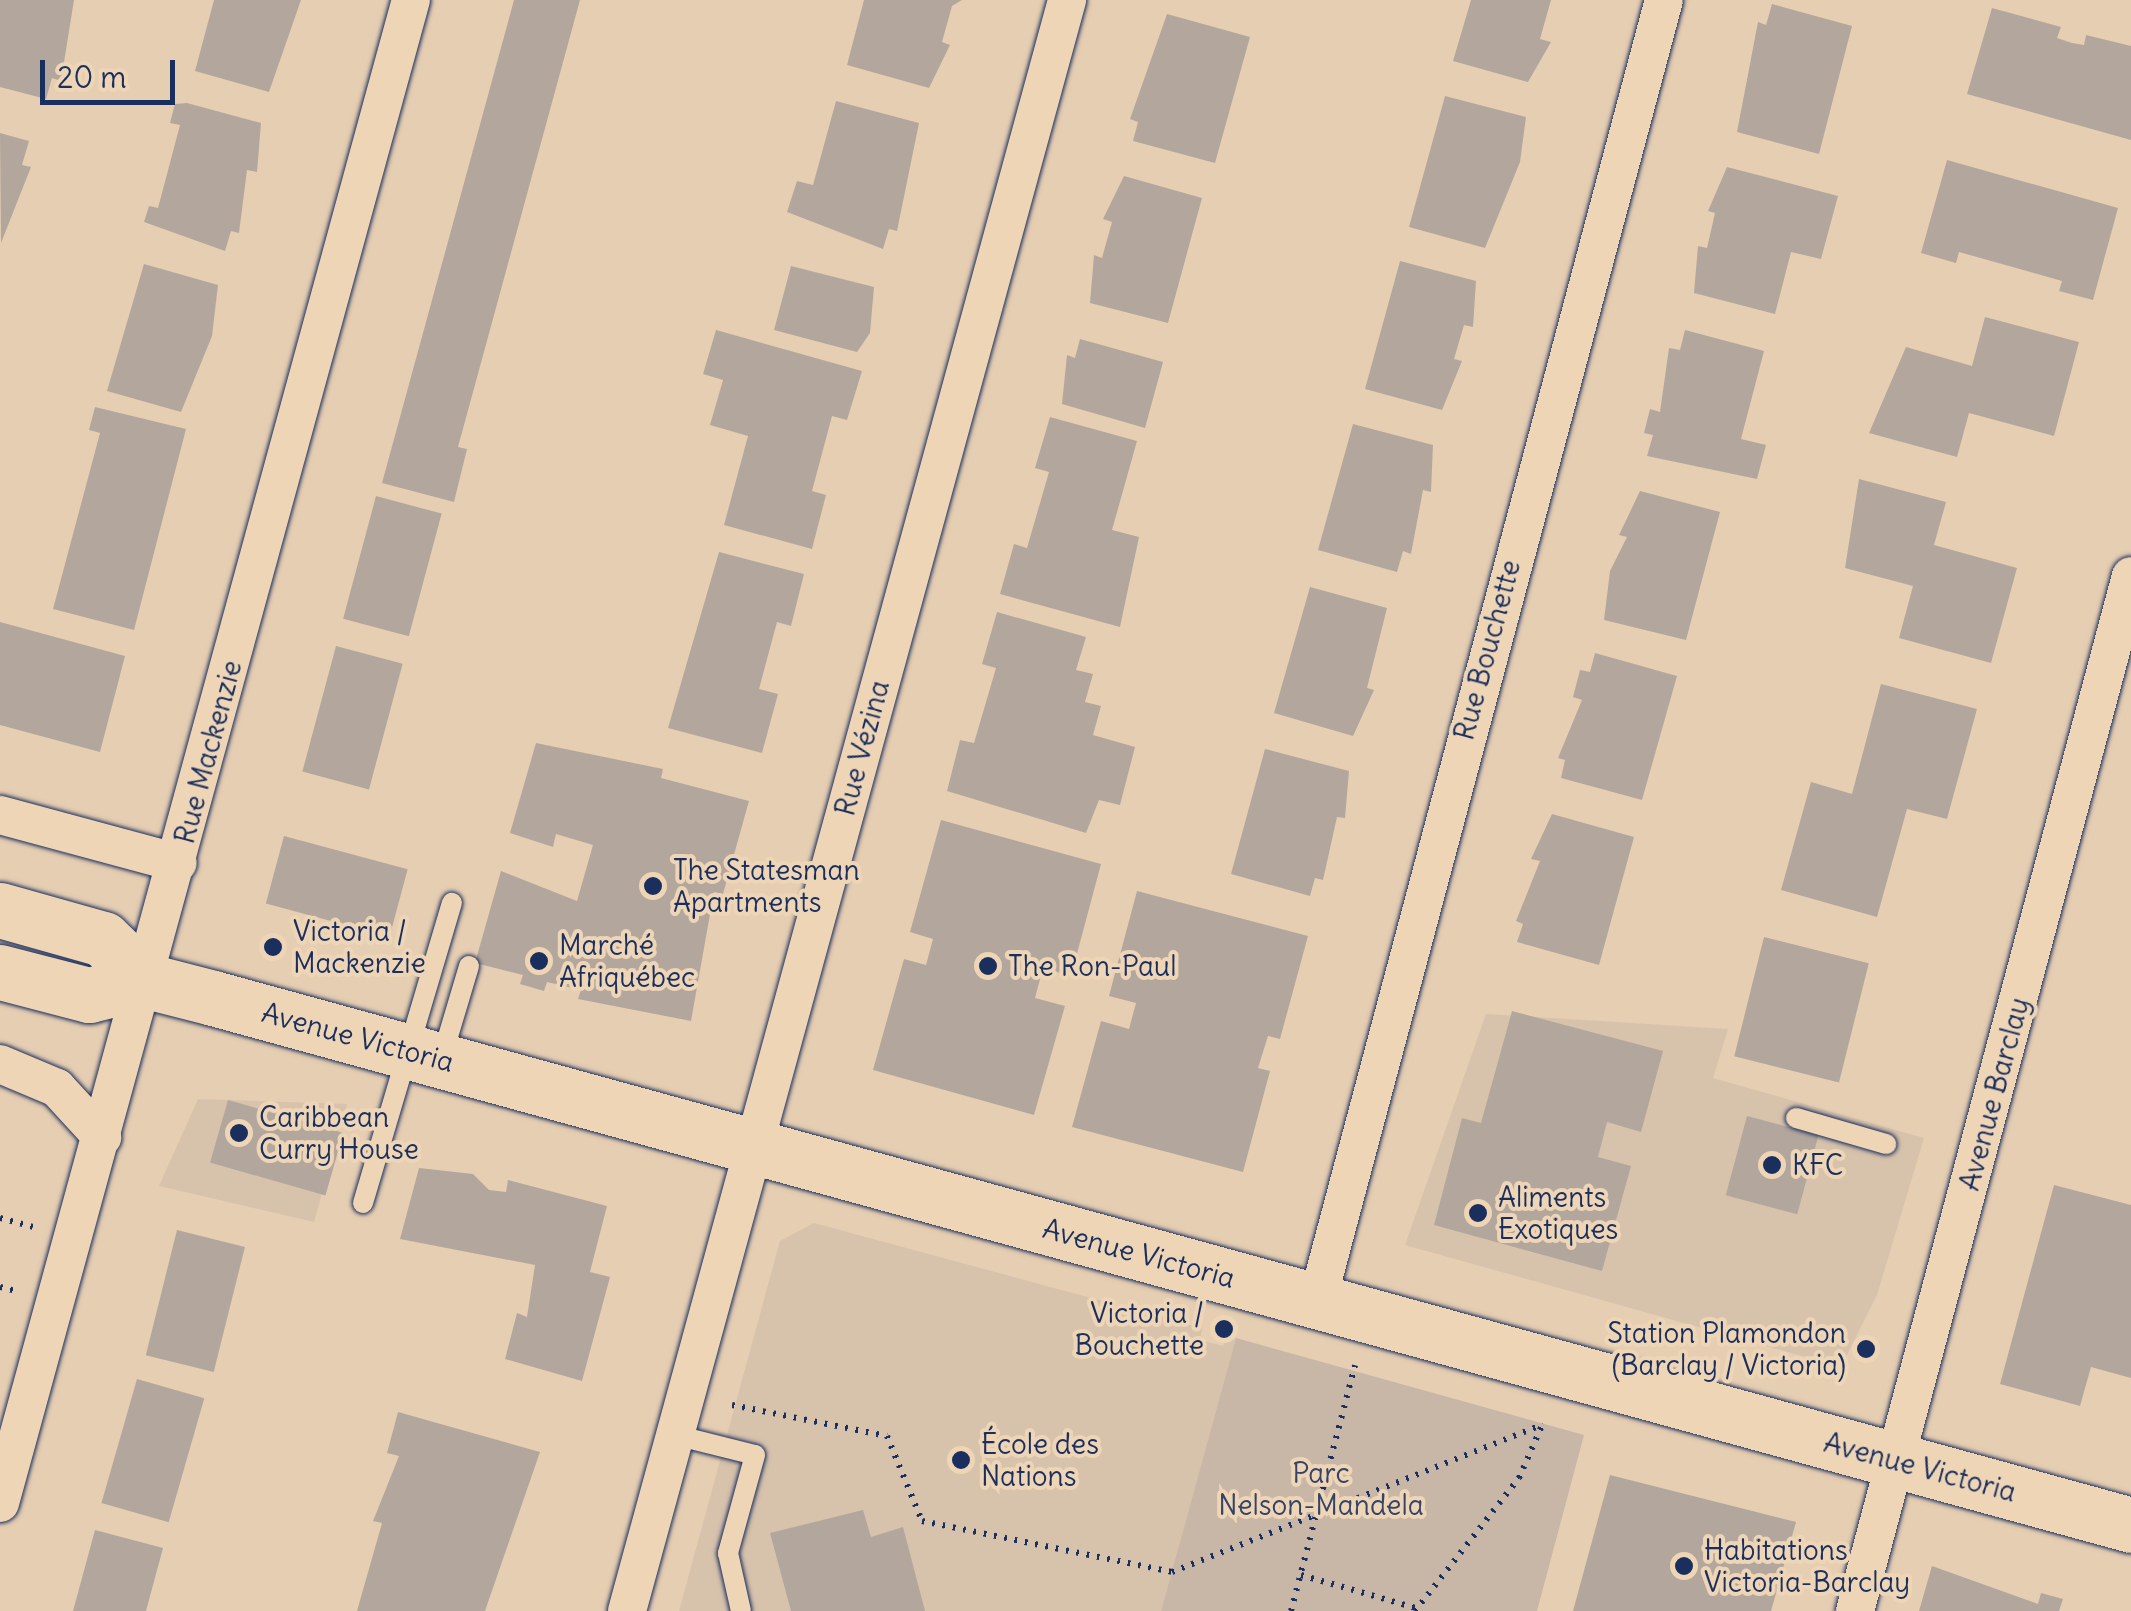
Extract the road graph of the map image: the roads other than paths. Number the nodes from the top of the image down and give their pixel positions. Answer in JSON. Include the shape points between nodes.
{"nodes":[{"id":1,"x":411,"y":0,"type":"edge"},
{"id":2,"x":1067,"y":0,"type":"edge"},
{"id":3,"x":1664,"y":0,"type":"edge"},
{"id":4,"x":2131,"y":576,"type":"edge"},
{"id":5,"x":0,"y":815,"type":"edge"},
{"id":6,"x":178,"y":864,"type":"junction"},
{"id":7,"x":452,"y":903,"type":"dead end"},
{"id":8,"x":0,"y":910,"type":"edge"},
{"id":9,"x":469,"y":966,"type":"dead end"},
{"id":10,"x":0,"y":972,"type":"edge"},
{"id":11,"x":147,"y":980,"type":"junction"},
{"id":12,"x":426,"y":1056,"type":"junction"},
{"id":13,"x":0,"y":1064,"type":"edge"},
{"id":14,"x":1796,"y":1118,"type":"dead end"},
{"id":15,"x":102,"y":1136,"type":"junction"},
{"id":16,"x":1886,"y":1144,"type":"dead end"},
{"id":17,"x":753,"y":1147,"type":"junction"},
{"id":18,"x":364,"y":1203,"type":"dead end"},
{"id":19,"x":1317,"y":1302,"type":"junction"},
{"id":20,"x":675,"y":1435,"type":"junction"},
{"id":21,"x":1894,"y":1460,"type":"junction"},
{"id":22,"x":0,"y":1502,"type":"edge"},
{"id":23,"x":2131,"y":1525,"type":"edge"},
{"id":24,"x":626,"y":1611,"type":"edge"},
{"id":25,"x":741,"y":1611,"type":"edge"},
{"id":26,"x":1855,"y":1611,"type":"edge"}],
"edges":[{"from":1,"to":6,"type":"street","name":"Rue Mackenzie"},
{"from":2,"to":17,"type":"street","name":"Rue Vézina"},
{"from":3,"to":19,"type":"street","name":"Rue Bouchette"},
{"from":4,"to":21,"type":"street","name":"Avenue Barclay"},
{"from":5,"to":6,"type":"street"},
{"from":6,"to":11,"type":"street","name":"Rue Mackenzie"},
{"from":7,"to":12,"type":"lane"},
{"from":8,"to":11,"type":"street","name":"Avenue Victoria","via":[[103,939]]},
{"from":9,"to":12,"type":"lane"},
{"from":10,"to":11,"type":"street","name":"Avenue Victoria","via":[[88,995]]},
{"from":11,"to":12,"type":"street","name":"Avenue Victoria"},
{"from":11,"to":15,"type":"street","name":"Rue Mackenzie"},
{"from":12,"to":17,"type":"street","name":"Avenue Victoria"},
{"from":12,"to":18,"type":"lane"},
{"from":13,"to":15,"type":"street","via":[[58,1088]]},
{"from":14,"to":16,"type":"lane"},
{"from":15,"to":22,"type":"street","name":"Rue Mackenzie"},
{"from":17,"to":19,"type":"street","name":"Avenue Victoria"},
{"from":17,"to":20,"type":"street","name":"Rue Vézina"},
{"from":19,"to":21,"type":"street","name":"Avenue Victoria"},
{"from":20,"to":24,"type":"street","name":"Rue Vézina"},
{"from":20,"to":25,"type":"lane","via":[[755,1455],[728,1553]]},
{"from":21,"to":23,"type":"street","name":"Avenue Victoria"},
{"from":21,"to":26,"type":"street","name":"Avenue Barclay"}]}
